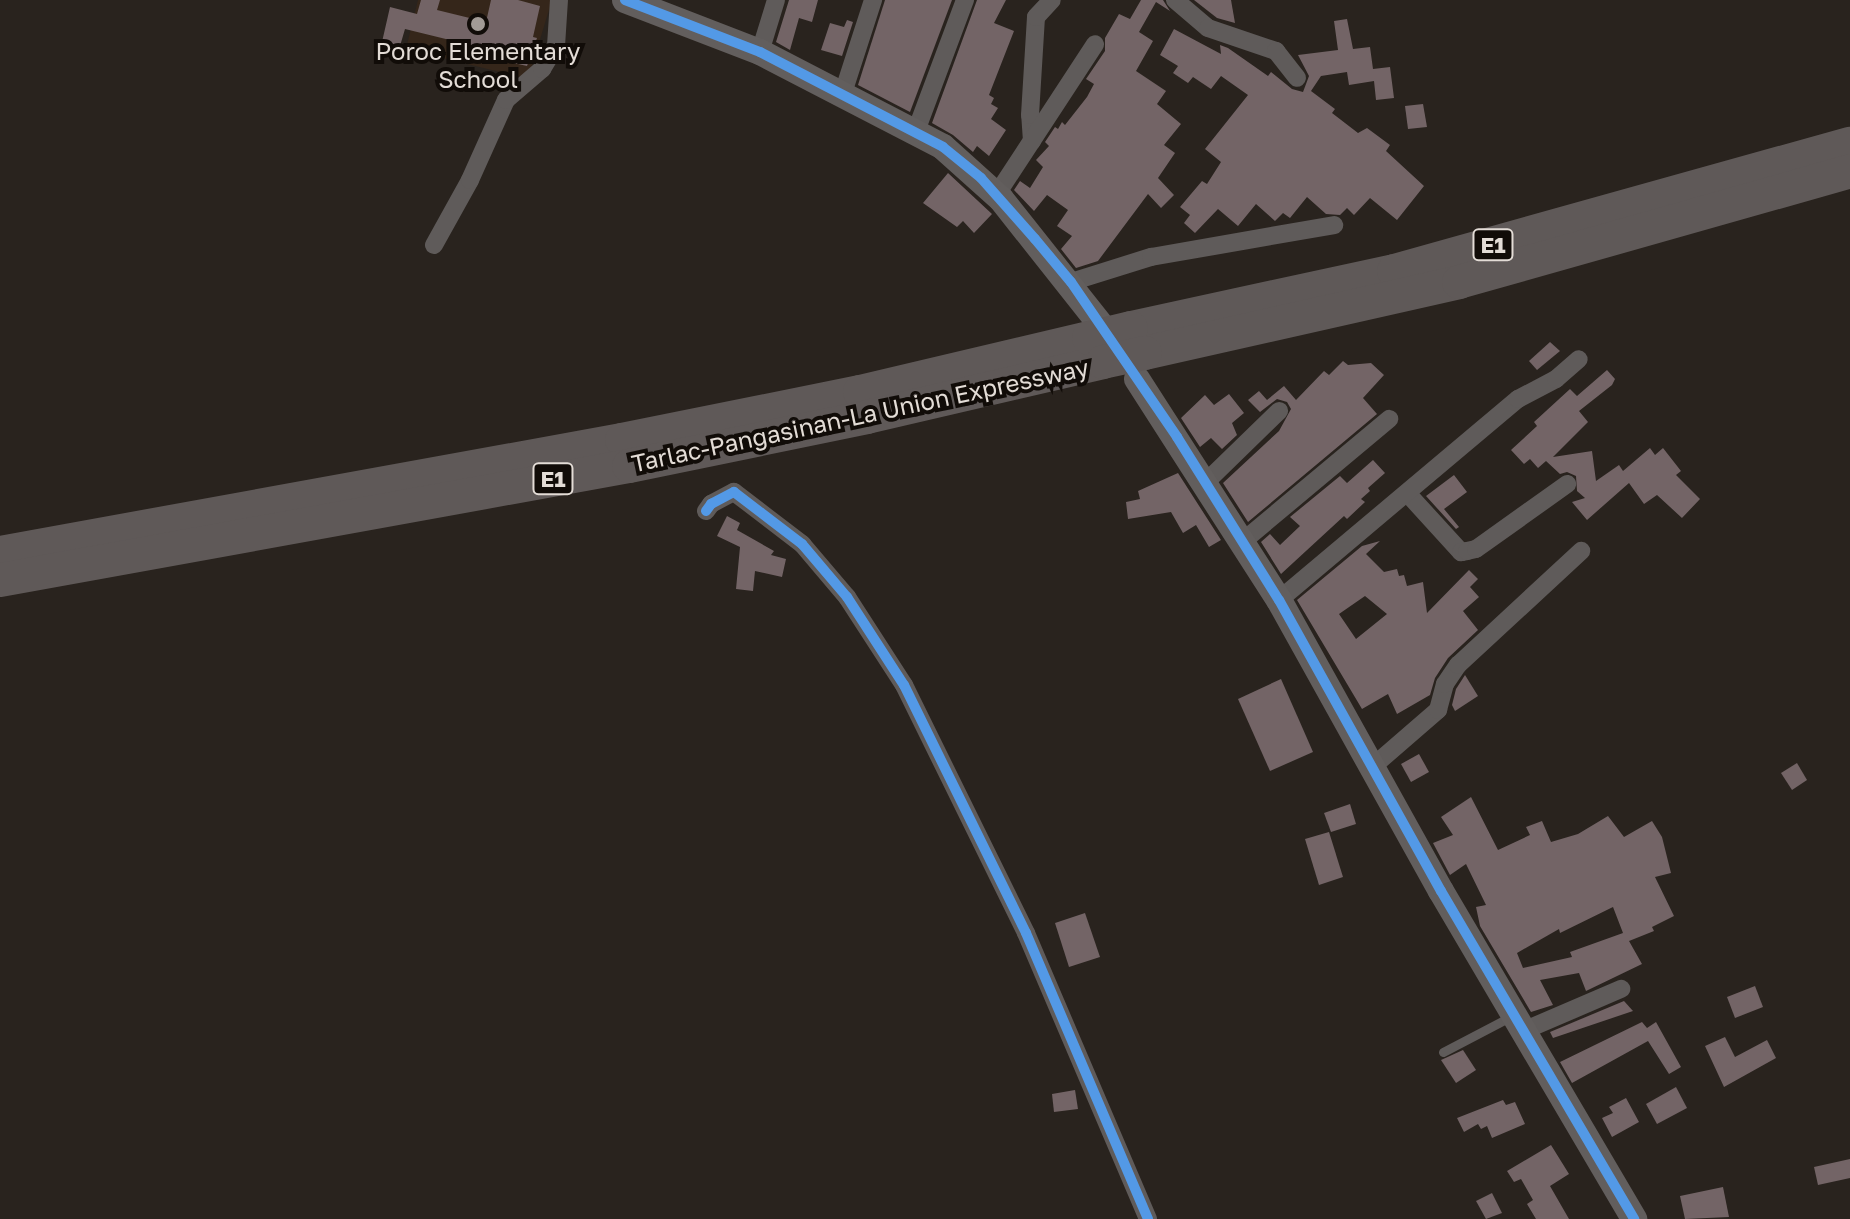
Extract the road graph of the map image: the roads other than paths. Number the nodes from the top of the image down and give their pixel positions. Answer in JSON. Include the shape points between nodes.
{"nodes":[{"id":1,"x":559,"y":0,"type":"edge"},
{"id":2,"x":625,"y":0,"type":"edge"},
{"id":3,"x":776,"y":0,"type":"edge"},
{"id":4,"x":873,"y":0,"type":"edge"},
{"id":5,"x":965,"y":0,"type":"edge"},
{"id":6,"x":1052,"y":0,"type":"edge"},
{"id":7,"x":1175,"y":0,"type":"edge"},
{"id":8,"x":1095,"y":44,"type":"dead end"},
{"id":9,"x":760,"y":52,"type":"junction"},
{"id":10,"x":1297,"y":78,"type":"dead end"},
{"id":11,"x":843,"y":93,"type":"junction"},
{"id":12,"x":916,"y":131,"type":"junction"},
{"id":13,"x":1032,"y":141,"type":"junction"},
{"id":14,"x":1850,"y":144,"type":"edge"},
{"id":15,"x":1850,"y":171,"type":"edge"},
{"id":16,"x":997,"y":194,"type":"junction"},
{"id":17,"x":1334,"y":225,"type":"dead end"},
{"id":18,"x":434,"y":245,"type":"dead end"},
{"id":19,"x":1071,"y":282,"type":"junction"},
{"id":20,"x":1118,"y":347,"type":"junction"},
{"id":21,"x":1579,"y":359,"type":"dead end"},
{"id":22,"x":1279,"y":411,"type":"dead end"},
{"id":23,"x":1389,"y":419,"type":"dead end"},
{"id":24,"x":1206,"y":482,"type":"junction"},
{"id":25,"x":1567,"y":484,"type":"dead end"},
{"id":26,"x":1408,"y":494,"type":"junction"},
{"id":27,"x":706,"y":511,"type":"dead end"},
{"id":28,"x":1242,"y":542,"type":"junction"},
{"id":29,"x":1581,"y":551,"type":"dead end"},
{"id":30,"x":0,"y":553,"type":"edge"},
{"id":31,"x":0,"y":580,"type":"edge"},
{"id":32,"x":1279,"y":600,"type":"junction"},
{"id":33,"x":1371,"y":768,"type":"junction"},
{"id":34,"x":1621,"y":989,"type":"dead end"},
{"id":35,"x":1518,"y":1023,"type":"junction"},
{"id":36,"x":1443,"y":1052,"type":"dead end"},
{"id":37,"x":1148,"y":1219,"type":"edge"},
{"id":38,"x":1634,"y":1219,"type":"edge"}],
"edges":[{"from":1,"to":18,"type":"street","via":[[556,46],[542,69],[506,100]]},
{"from":2,"to":9,"type":"street"},
{"from":3,"to":9,"type":"street"},
{"from":4,"to":11,"type":"street"},
{"from":5,"to":12,"type":"street"},
{"from":6,"to":13,"type":"street","via":[[1036,17]]},
{"from":7,"to":10,"type":"street","via":[[1208,28],[1276,51]]},
{"from":8,"to":13,"type":"street"},
{"from":9,"to":11,"type":"street"},
{"from":11,"to":12,"type":"street"},
{"from":12,"to":16,"type":"street","via":[[965,163]]},
{"from":13,"to":16,"type":"street"},
{"from":14,"to":20,"type":"highway","name":"Tarlac-Pangasinan-La Union Expressway","number":"E1"},
{"from":15,"to":20,"type":"highway","name":"Tarlac-Pangasinan-La Union Expressway","number":"E1","via":[[1446,285]]},
{"from":16,"to":19,"type":"street"},
{"from":17,"to":19,"type":"street","via":[[1151,257]]},
{"from":19,"to":20,"type":"street"},
{"from":20,"to":24,"type":"street"},
{"from":20,"to":30,"type":"highway","name":"Tarlac-Pangasinan-La Union Expressway","number":"E1"},
{"from":20,"to":31,"type":"highway","name":"Tarlac-Pangasinan-La Union Expressway","number":"E1","via":[[867,417],[629,466]]},
{"from":21,"to":26,"type":"street","via":[[1556,379],[1518,399]]},
{"from":22,"to":24,"type":"street"},
{"from":23,"to":28,"type":"street"},
{"from":24,"to":28,"type":"street"},
{"from":25,"to":26,"type":"street","via":[[1476,549],[1461,552]]},
{"from":26,"to":32,"type":"street"},
{"from":27,"to":37,"type":"street","via":[[734,492],[802,544],[847,597],[904,685],[1026,933]]},
{"from":28,"to":32,"type":"street"},
{"from":29,"to":33,"type":"street","via":[[1458,665],[1445,684],[1438,710]]},
{"from":32,"to":33,"type":"street"},
{"from":33,"to":35,"type":"street"},
{"from":34,"to":35,"type":"street"},
{"from":35,"to":36,"type":"lane"},
{"from":35,"to":38,"type":"street"}]}
